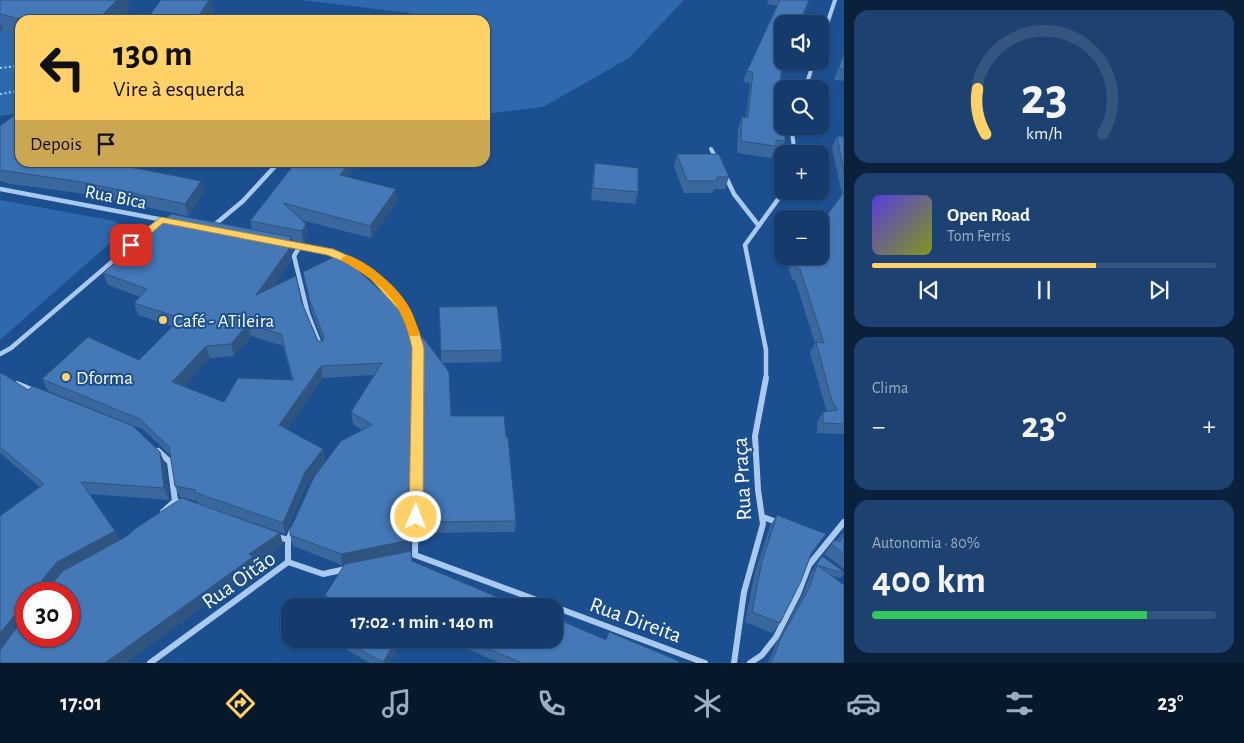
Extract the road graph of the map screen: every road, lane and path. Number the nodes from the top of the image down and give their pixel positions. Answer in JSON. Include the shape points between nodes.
{"nodes":[{"id":1,"x":835,"y":0,"type":"edge"},
{"id":2,"x":829,"y":18,"type":"edge"},
{"id":3,"x":15,"y":66,"type":"edge"},
{"id":4,"x":0,"y":68,"type":"edge"},
{"id":5,"x":15,"y":92,"type":"edge"},
{"id":6,"x":0,"y":94,"type":"edge"},
{"id":7,"x":712,"y":149,"type":"dead end"},
{"id":8,"x":719,"y":164,"type":"edge"},
{"id":9,"x":274,"y":167,"type":"edge"},
{"id":10,"x":723,"y":171,"type":"edge"},
{"id":11,"x":0,"y":189,"type":"edge"},
{"id":12,"x":778,"y":200,"type":"edge"},
{"id":13,"x":161,"y":220,"type":"junction"},
{"id":14,"x":180,"y":223,"type":"edge"},
{"id":15,"x":759,"y":226,"type":"junction"},
{"id":16,"x":218,"y":230,"type":"edge"},
{"id":17,"x":282,"y":242,"type":"edge"},
{"id":18,"x":300,"y":246,"type":"junction"},
{"id":19,"x":322,"y":350,"type":"edge"},
{"id":20,"x":0,"y":354,"type":"edge"},
{"id":21,"x":9,"y":381,"type":"edge"},
{"id":22,"x":44,"y":395,"type":"edge"},
{"id":23,"x":153,"y":446,"type":"edge"},
{"id":24,"x":175,"y":501,"type":"junction"},
{"id":25,"x":194,"y":507,"type":"edge"},
{"id":26,"x":763,"y":517,"type":"junction"},
{"id":27,"x":156,"y":519,"type":"edge"},
{"id":28,"x":296,"y":522,"type":"edge"},
{"id":29,"x":844,"y":522,"type":"edge"},
{"id":30,"x":791,"y":527,"type":"edge"},
{"id":31,"x":270,"y":533,"type":"edge"},
{"id":32,"x":819,"y":537,"type":"edge"},
{"id":33,"x":288,"y":540,"type":"junction"},
{"id":34,"x":828,"y":540,"type":"junction"},
{"id":35,"x":415,"y":555,"type":"junction"},
{"id":36,"x":406,"y":557,"type":"edge"},
{"id":37,"x":288,"y":562,"type":"junction"},
{"id":38,"x":351,"y":568,"type":"edge"},
{"id":39,"x":530,"y":598,"type":"edge"},
{"id":40,"x":563,"y":610,"type":"edge"},
{"id":41,"x":150,"y":663,"type":"edge"},
{"id":42,"x":705,"y":663,"type":"edge"},
{"id":43,"x":734,"y":663,"type":"edge"},
{"id":44,"x":750,"y":663,"type":"edge"}],
"edges":[{"from":1,"to":2,"type":"street"},
{"from":3,"to":4,"type":"path"},
{"from":5,"to":6,"type":"path"},
{"from":7,"to":8,"type":"street"},
{"from":9,"to":16,"type":"street","via":[[243,201],[209,229]]},
{"from":10,"to":15,"type":"street","via":[[734,194]]},
{"from":11,"to":13,"type":"street","name":"Rua Bica"},
{"from":12,"to":15,"type":"street","name":"Rua Praça"},
{"from":13,"to":14,"type":"street","name":"Rua Bica"},
{"from":13,"to":20,"type":"street"},
{"from":15,"to":26,"type":"street","name":"Rua Praça","via":[[745,245],[766,350],[766,377],[754,436]]},
{"from":17,"to":18,"type":"street"},
{"from":18,"to":19,"type":"street","via":[[294,256],[300,287]]},
{"from":18,"to":35,"type":"street","via":[[330,252],[354,262],[373,275],[404,308],[413,327],[418,348]]},
{"from":21,"to":22,"type":"street"},
{"from":23,"to":24,"type":"street","via":[[170,462]]},
{"from":24,"to":25,"type":"street"},
{"from":24,"to":27,"type":"street"},
{"from":26,"to":30,"type":"street"},
{"from":26,"to":43,"type":"street","name":"Rua Praça","via":[[744,592]]},
{"from":28,"to":33,"type":"street"},
{"from":29,"to":34,"type":"street"},
{"from":31,"to":33,"type":"street"},
{"from":32,"to":34,"type":"street"},
{"from":33,"to":37,"type":"street"},
{"from":34,"to":44,"type":"street","via":[[820,557],[809,566],[776,637],[762,655]]},
{"from":35,"to":36,"type":"street"},
{"from":35,"to":39,"type":"street","name":"Rua Direita"},
{"from":37,"to":38,"type":"street","name":"Rua Oitão","via":[[323,574]]},
{"from":37,"to":41,"type":"street","name":"Rua Oitão"},
{"from":40,"to":42,"type":"street","name":"Rua Direita"}]}
